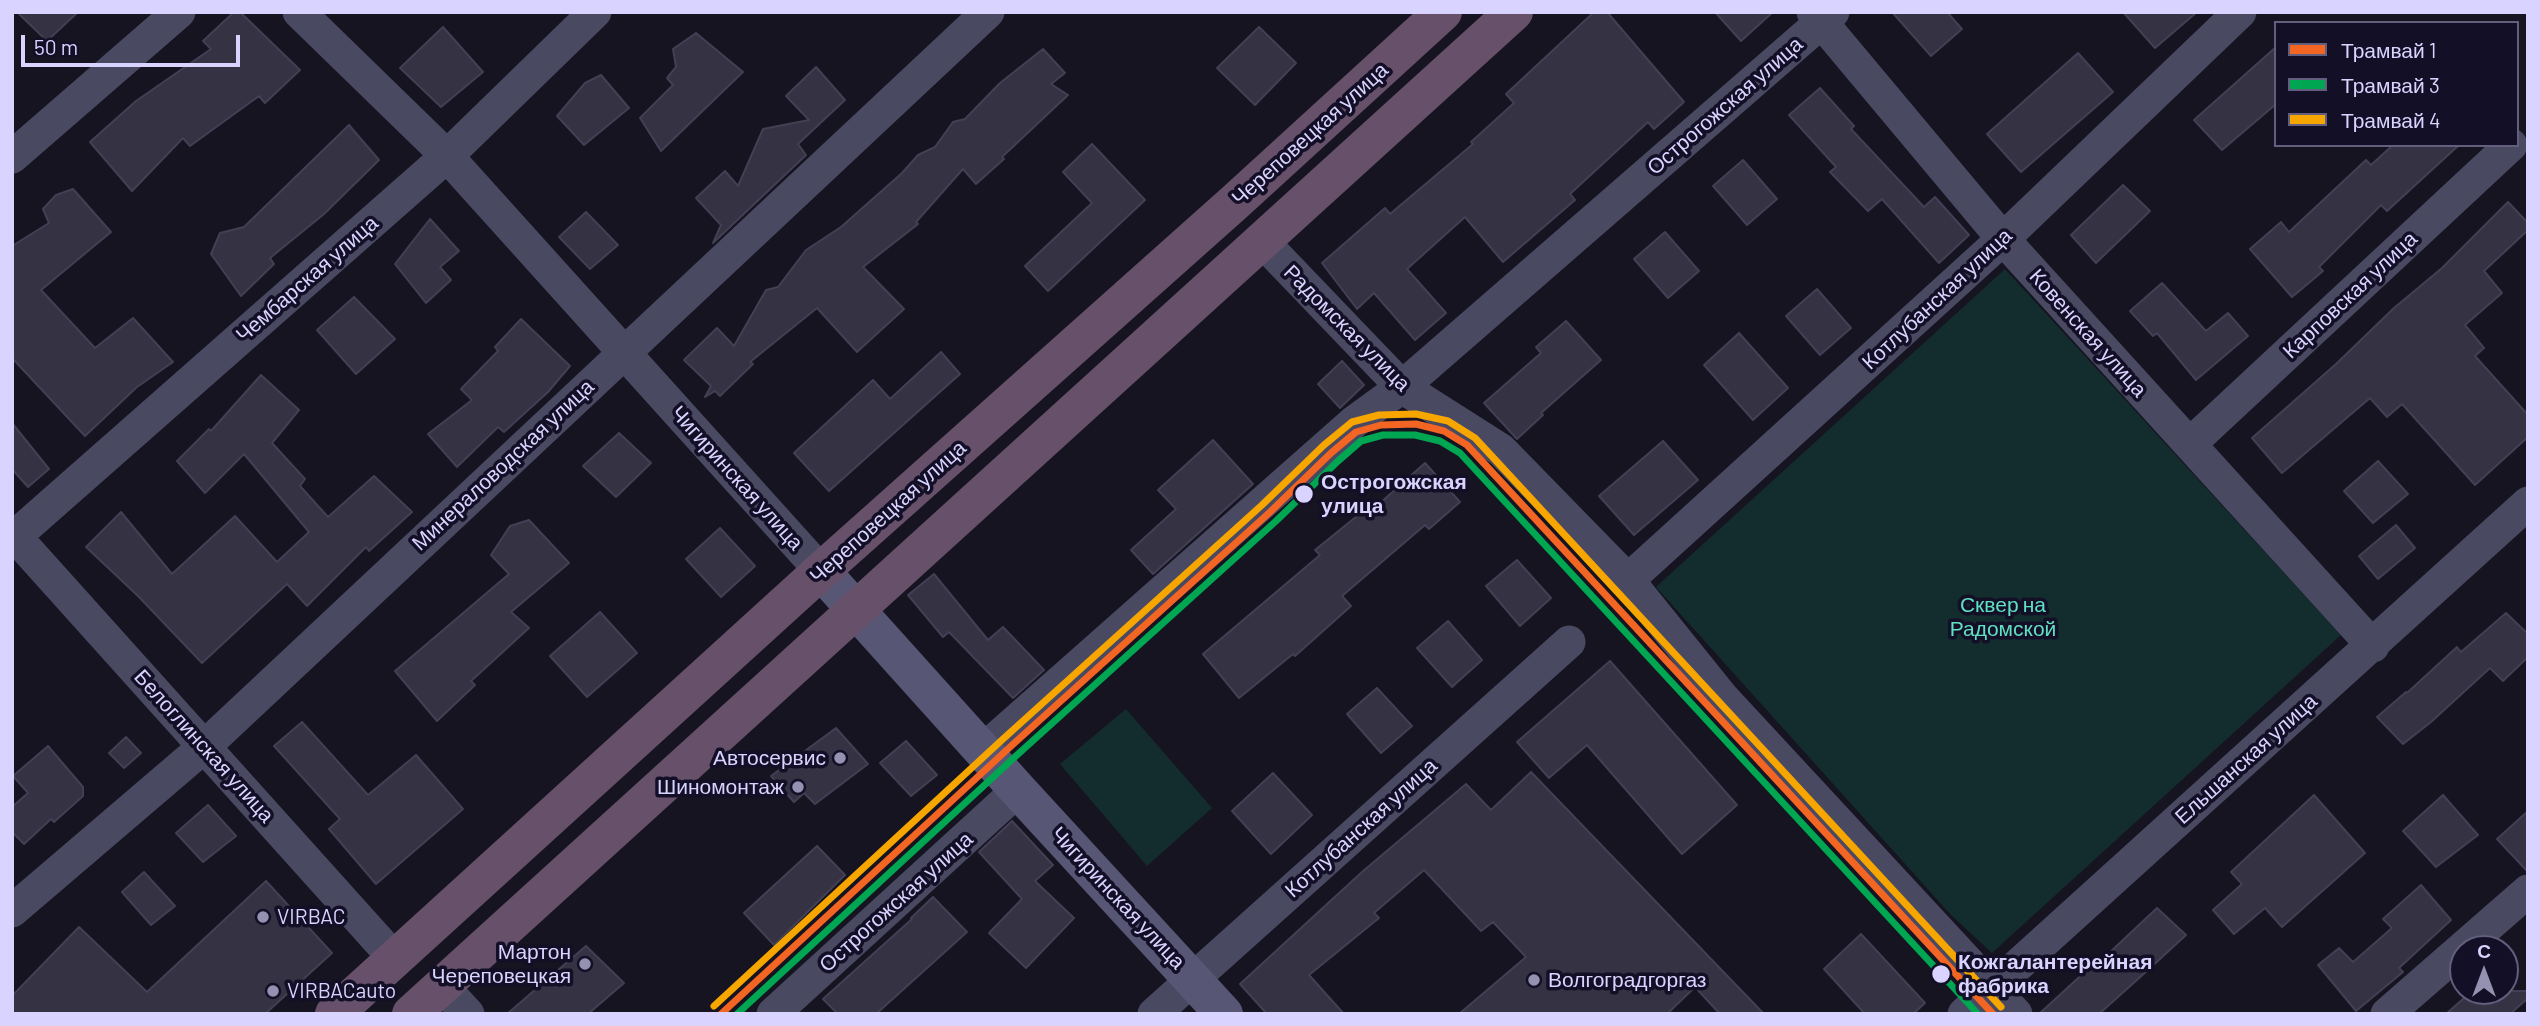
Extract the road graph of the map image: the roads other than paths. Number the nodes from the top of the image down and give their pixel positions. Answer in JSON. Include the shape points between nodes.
{"nodes":[{"id":1,"x":179,"y":12,"type":"edge"},
{"id":2,"x":299,"y":12,"type":"edge"},
{"id":3,"x":595,"y":12,"type":"edge"},
{"id":4,"x":988,"y":12,"type":"edge"},
{"id":5,"x":1443,"y":12,"type":"edge"},
{"id":6,"x":1514,"y":12,"type":"edge"},
{"id":7,"x":2240,"y":12,"type":"edge"},
{"id":8,"x":1823,"y":15,"type":"edge"},
{"id":9,"x":2509,"y":147,"type":"edge"},
{"id":10,"x":447,"y":156,"type":"junction"},
{"id":11,"x":12,"y":157,"type":"edge"},
{"id":12,"x":2003,"y":239,"type":"junction"},
{"id":13,"x":1262,"y":241,"type":"junction"},
{"id":14,"x":623,"y":352,"type":"junction"},
{"id":15,"x":1402,"y":387,"type":"junction"},
{"id":16,"x":2190,"y":444,"type":"junction"},
{"id":17,"x":2528,"y":503,"type":"edge"},
{"id":18,"x":13,"y":536,"type":"edge"},
{"id":19,"x":821,"y":571,"type":"junction"},
{"id":20,"x":1628,"y":580,"type":"junction"},
{"id":21,"x":856,"y":610,"type":"junction"},
{"id":22,"x":1569,"y":642,"type":"dead end"},
{"id":23,"x":2373,"y":646,"type":"junction"},
{"id":24,"x":205,"y":746,"type":"junction"},
{"id":25,"x":983,"y":750,"type":"junction"},
{"id":26,"x":1018,"y":790,"type":"junction"},
{"id":27,"x":2528,"y":891,"type":"edge"},
{"id":28,"x":12,"y":911,"type":"edge"},
{"id":29,"x":395,"y":959,"type":"junction"},
{"id":30,"x":1193,"y":978,"type":"junction"},
{"id":31,"x":442,"y":986,"type":"junction"},
{"id":32,"x":1992,"y":988,"type":"junction"},
{"id":33,"x":334,"y":1014,"type":"edge"},
{"id":34,"x":411,"y":1014,"type":"edge"},
{"id":35,"x":468,"y":1014,"type":"edge"},
{"id":36,"x":773,"y":1014,"type":"edge"},
{"id":37,"x":1154,"y":1014,"type":"edge"},
{"id":38,"x":1224,"y":1014,"type":"edge"},
{"id":39,"x":1964,"y":1014,"type":"edge"},
{"id":40,"x":2016,"y":1014,"type":"edge"},
{"id":41,"x":2388,"y":1014,"type":"edge"}],
"edges":[{"from":1,"to":11,"type":"street"},
{"from":2,"to":10,"type":"street","name":"Чигиринская улица"},
{"from":3,"to":10,"type":"street","name":"Чембарская улица"},
{"from":4,"to":14,"type":"street","name":"Минераловодская улица"},
{"from":5,"to":19,"type":"highway","name":"Череповецкая улица"},
{"from":6,"to":13,"type":"highway"},
{"from":7,"to":12,"type":"street","name":"Котлубанская улица"},
{"from":8,"to":12,"type":"street","name":"Ковенская улица"},
{"from":8,"to":15,"type":"street","name":"Острогожская улица"},
{"from":9,"to":16,"type":"street","name":"Карповская улица"},
{"from":10,"to":14,"type":"street","name":"Чигиринская улица"},
{"from":10,"to":18,"type":"street","name":"Чембарская улица"},
{"from":12,"to":16,"type":"street","name":"Ковенская улица"},
{"from":12,"to":20,"type":"street","name":"Котлубанская улица"},
{"from":13,"to":15,"type":"street","name":"Радомская улица"},
{"from":13,"to":21,"type":"highway"},
{"from":14,"to":19,"type":"street","name":"Чигиринская улица"},
{"from":14,"to":24,"type":"street","name":"Минераловодская улица"},
{"from":15,"to":20,"type":"street","name":"Радомская улица","via":[[1502,450]]},
{"from":15,"to":25,"type":"street","name":"Острогожская улица","via":[[1354,422]]},
{"from":16,"to":23,"type":"street","name":"Ковенская улица"},
{"from":17,"to":23,"type":"street","name":"Ельшанская улица"},
{"from":18,"to":24,"type":"street","name":"Белоглинская улица"},
{"from":19,"to":21,"type":"street","name":"Чигиринская улица"},
{"from":19,"to":29,"type":"highway","name":"Череповецкая улица"},
{"from":20,"to":32,"type":"street","name":"Радомская улица","via":[[1723,698]]},
{"from":21,"to":25,"type":"street","name":"Чигиринская улица"},
{"from":21,"to":31,"type":"highway"},
{"from":22,"to":30,"type":"street","name":"Котлубанская улица"},
{"from":23,"to":32,"type":"street","name":"Ельшанская улица"},
{"from":24,"to":28,"type":"street","name":"Минераловодская улица"},
{"from":24,"to":29,"type":"street","name":"Белоглинская улица"},
{"from":25,"to":26,"type":"street","name":"Чигиринская улица"},
{"from":26,"to":30,"type":"street","name":"Чигиринская улица"},
{"from":26,"to":36,"type":"street","name":"Острогожская улица"},
{"from":27,"to":41,"type":"street"},
{"from":29,"to":33,"type":"highway","name":"Череповецкая улица"},
{"from":30,"to":37,"type":"street","name":"Котлубанская улица"},
{"from":30,"to":38,"type":"street","name":"Чигиринская улица"},
{"from":31,"to":34,"type":"highway"},
{"from":31,"to":35,"type":"street"},
{"from":32,"to":39,"type":"street","name":"Ельшанская улица"},
{"from":32,"to":40,"type":"street","name":"Радомская улица"}]}
